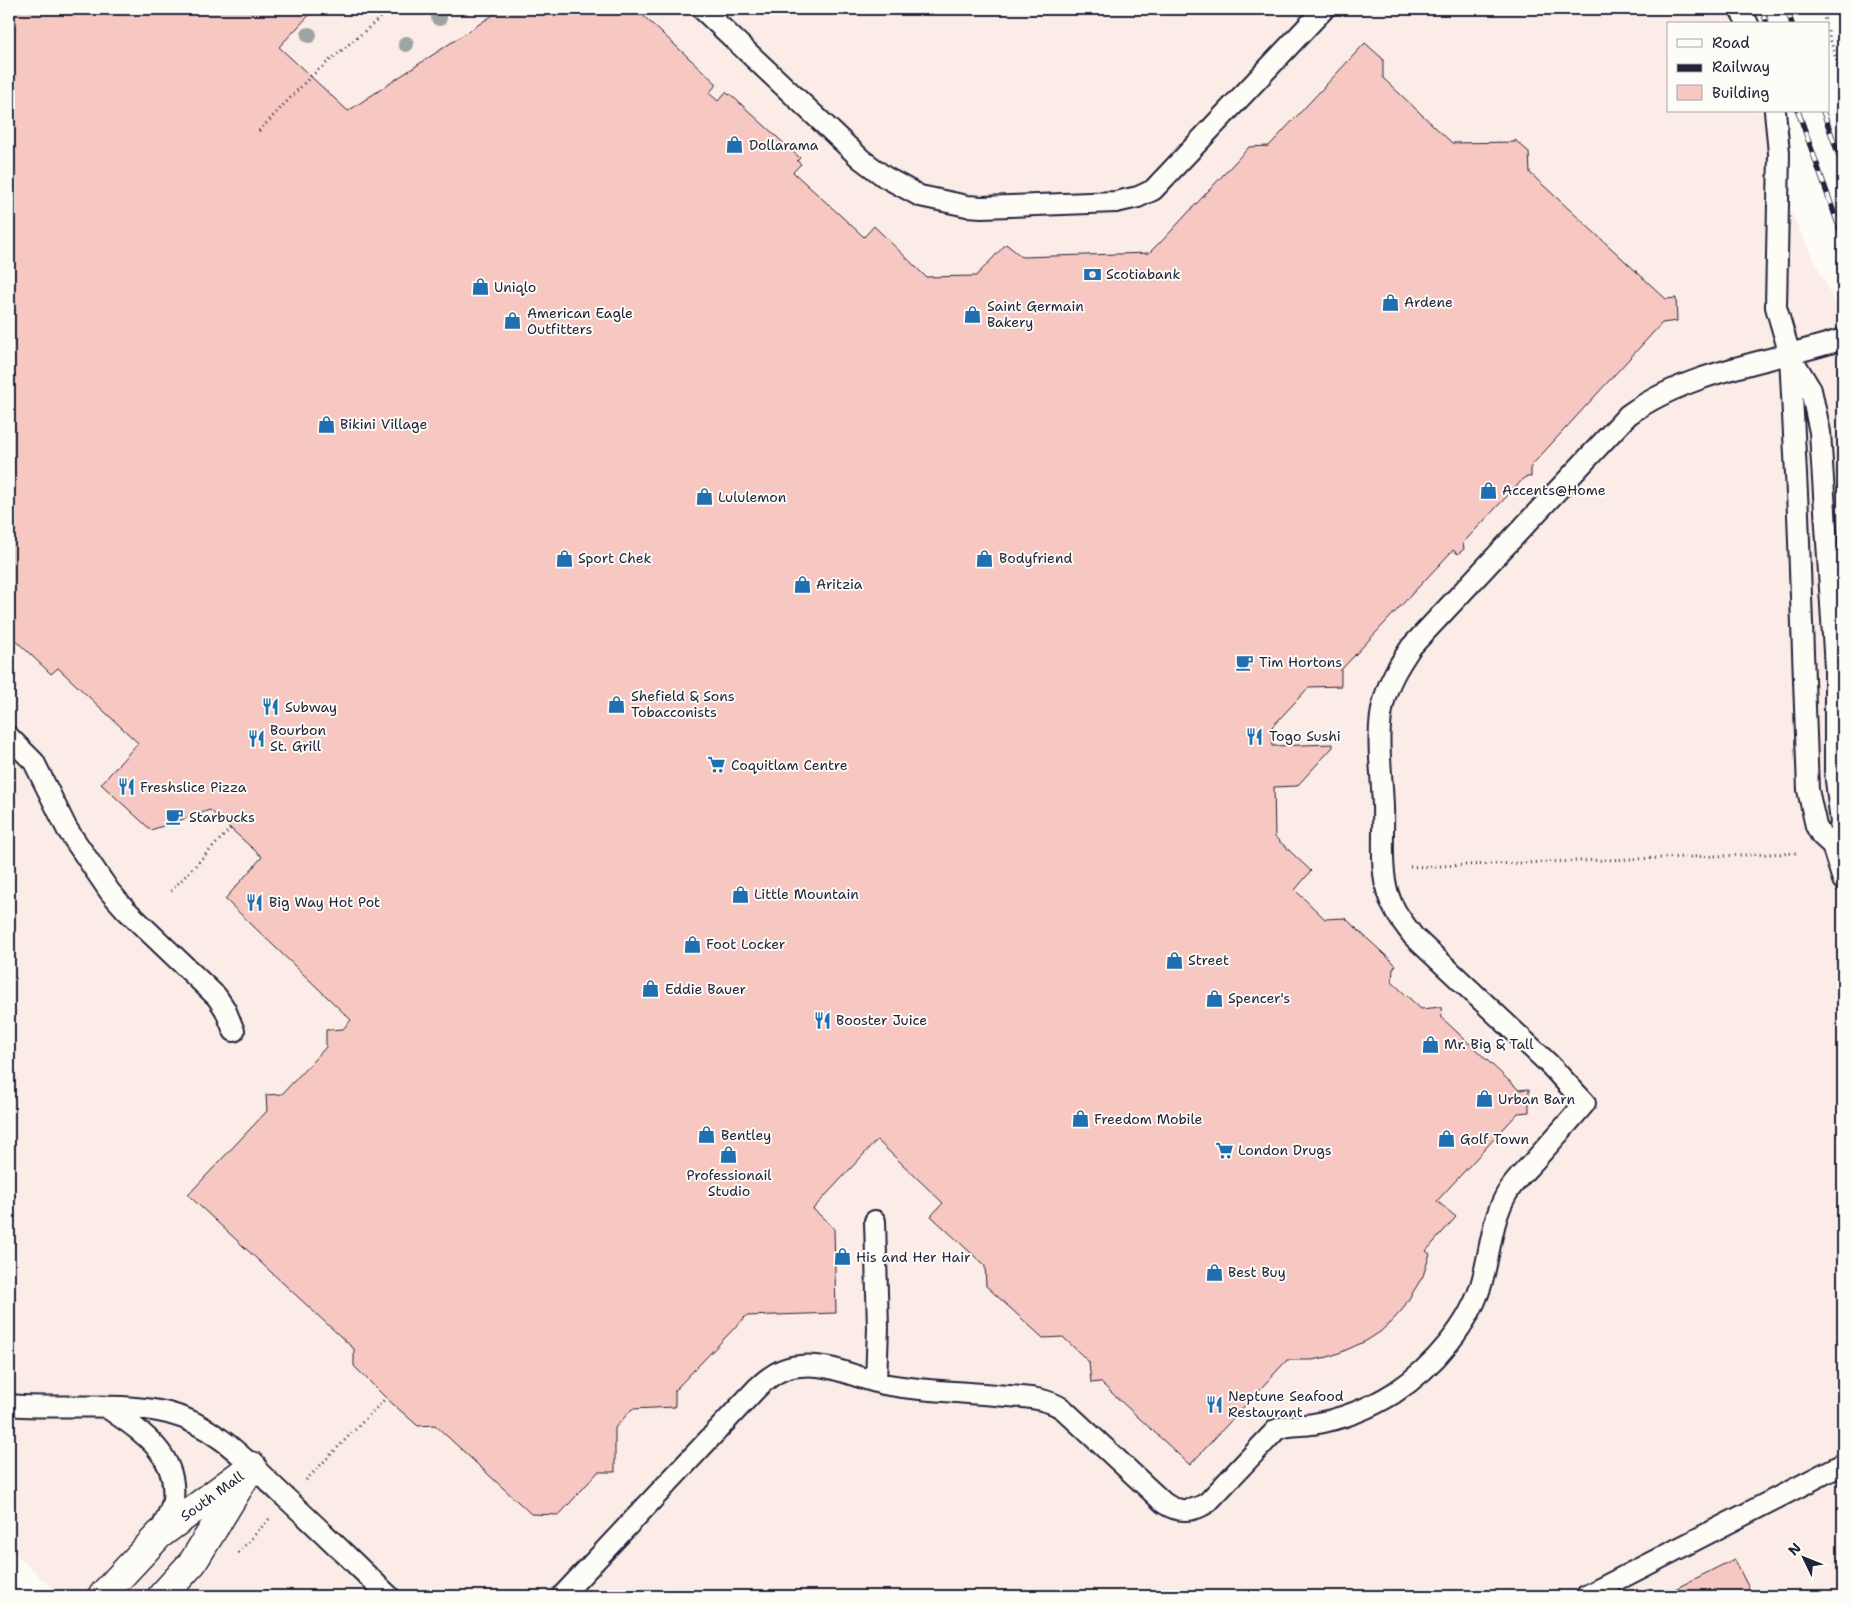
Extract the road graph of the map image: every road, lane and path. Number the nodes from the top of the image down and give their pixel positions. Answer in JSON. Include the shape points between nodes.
{"nodes":[{"id":1,"x":391,"y":9,"type":"edge"},
{"id":2,"x":702,"y":9,"type":"edge"},
{"id":3,"x":1324,"y":9,"type":"edge"},
{"id":4,"x":1740,"y":9,"type":"edge"},
{"id":5,"x":1822,"y":9,"type":"edge"},
{"id":6,"x":1747,"y":22,"type":"edge"},
{"id":7,"x":1825,"y":22,"type":"edge"},
{"id":8,"x":1830,"y":38,"type":"edge"},
{"id":9,"x":1843,"y":83,"type":"edge"},
{"id":10,"x":1775,"y":112,"type":"edge"},
{"id":11,"x":259,"y":130,"type":"dead end"},
{"id":12,"x":1843,"y":340,"type":"edge"},
{"id":13,"x":1790,"y":356,"type":"junction"},
{"id":14,"x":1843,"y":642,"type":"edge"},
{"id":15,"x":1835,"y":667,"type":"junction"},
{"id":16,"x":9,"y":737,"type":"edge"},
{"id":17,"x":231,"y":828,"type":"dead end"},
{"id":18,"x":1832,"y":845,"type":"junction"},
{"id":19,"x":1806,"y":853,"type":"dead end"},
{"id":20,"x":1384,"y":867,"type":"junction"},
{"id":21,"x":1843,"y":880,"type":"edge"},
{"id":22,"x":171,"y":891,"type":"dead end"},
{"id":23,"x":234,"y":1031,"type":"dead end"},
{"id":24,"x":875,"y":1221,"type":"dead end"},
{"id":25,"x":876,"y":1382,"type":"junction"},
{"id":26,"x":9,"y":1404,"type":"edge"},
{"id":27,"x":106,"y":1407,"type":"junction"},
{"id":28,"x":1843,"y":1464,"type":"edge"},
{"id":29,"x":252,"y":1466,"type":"junction"},
{"id":30,"x":159,"y":1535,"type":"junction"},
{"id":31,"x":102,"y":1596,"type":"edge"},
{"id":32,"x":162,"y":1596,"type":"edge"},
{"id":33,"x":389,"y":1596,"type":"edge"},
{"id":34,"x":562,"y":1596,"type":"edge"},
{"id":35,"x":1586,"y":1596,"type":"edge"}],
"edges":[{"from":1,"to":11,"type":"path","via":[[311,76]]},
{"from":2,"to":3,"type":"lane","via":[[885,177],[920,196],[982,207],[1107,203],[1146,194],[1160,184]]},
{"from":4,"to":6,"type":"lane"},
{"from":5,"to":7,"type":"path"},
{"from":8,"to":9,"type":"path"},
{"from":10,"to":13,"type":"lane","via":[[1779,153],[1776,307]]},
{"from":12,"to":13,"type":"lane"},
{"from":13,"to":15,"type":"lane","via":[[1811,390],[1818,418]]},
{"from":13,"to":18,"type":"lane","via":[[1808,790],[1817,829]]},
{"from":13,"to":20,"type":"lane","via":[[1685,384],[1652,398],[1628,415],[1411,647],[1392,677],[1382,712]]},
{"from":14,"to":15,"type":"lane"},
{"from":15,"to":18,"type":"lane","via":[[1835,771],[1841,826]]},
{"from":16,"to":23,"type":"lane","via":[[34,762],[68,829],[102,882],[126,910],[217,997]]},
{"from":17,"to":22,"type":"path"},
{"from":18,"to":21,"type":"lane"},
{"from":19,"to":20,"type":"path"},
{"from":20,"to":25,"type":"lane","via":[[1392,905],[1404,926],[1549,1064],[1585,1104],[1506,1196],[1498,1212],[1475,1299],[1453,1337],[1428,1366],[1392,1394],[1355,1413],[1276,1430],[1208,1502],[1197,1509],[1187,1510],[1164,1503],[1051,1402]]},
{"from":24,"to":25,"type":"lane"},
{"from":25,"to":34,"type":"lane","via":[[814,1366],[802,1365],[776,1372],[757,1388]]},
{"from":26,"to":27,"type":"lane"},
{"from":27,"to":29,"type":"lane","via":[[153,1410],[188,1419],[222,1440]]},
{"from":27,"to":30,"type":"lane","via":[[142,1432],[170,1467],[173,1500]]},
{"from":28,"to":35,"type":"lane"},
{"from":29,"to":30,"type":"street","name":"South Mall"},
{"from":29,"to":32,"type":"street","name":"South Mall","via":[[193,1562]]},
{"from":29,"to":33,"type":"lane"},
{"from":30,"to":31,"type":"street","name":"South Mall"}]}
